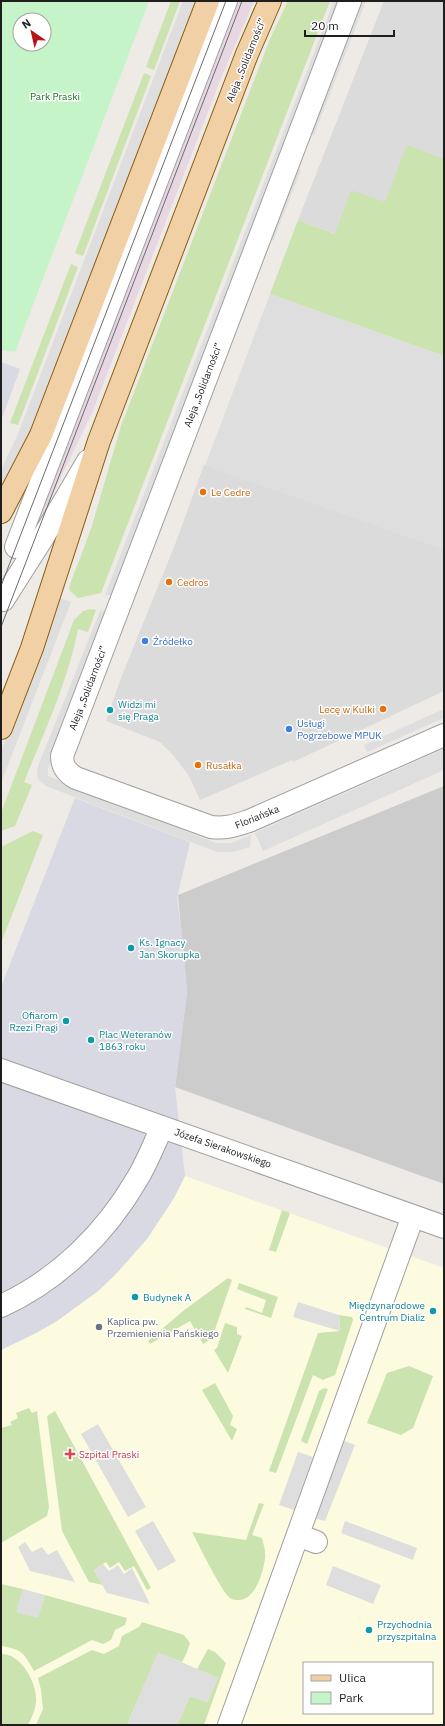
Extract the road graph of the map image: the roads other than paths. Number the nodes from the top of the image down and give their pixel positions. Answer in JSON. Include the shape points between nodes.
{"nodes":[{"id":1,"x":208,"y":1,"type":"edge"},
{"id":2,"x":226,"y":1,"type":"edge"},
{"id":3,"x":270,"y":1,"type":"edge"},
{"id":4,"x":350,"y":1,"type":"edge"},
{"id":5,"x":41,"y":435,"type":"junction"},
{"id":6,"x":99,"y":441,"type":"junction"},
{"id":7,"x":1,"y":512,"type":"edge"},
{"id":8,"x":16,"y":547,"type":"junction"},
{"id":9,"x":2,"y":603,"type":"edge"},
{"id":10,"x":1,"y":728,"type":"edge"},
{"id":11,"x":444,"y":735,"type":"edge"},
{"id":12,"x":66,"y":770,"type":"joint"},
{"id":13,"x":1,"y":1070,"type":"edge"},
{"id":14,"x":162,"y":1127,"type":"junction"},
{"id":15,"x":413,"y":1216,"type":"junction"},
{"id":16,"x":444,"y":1226,"type":"edge"},
{"id":17,"x":1,"y":1306,"type":"edge"},
{"id":18,"x":229,"y":1725,"type":"edge"}],
"edges":[{"from":1,"to":5,"type":"main road"},
{"from":2,"to":8,"type":"street"},
{"from":3,"to":6,"type":"main road","name":"Aleja „Solidarności”","via":[[247,54]]},
{"from":4,"to":12,"type":"street","name":"Aleja „Solidarności”","via":[[62,756]]},
{"from":5,"to":7,"type":"main road"},
{"from":5,"to":8,"type":"street"},
{"from":6,"to":9,"type":"street"},
{"from":6,"to":10,"type":"main road","name":"Aleja „Solidarności”","via":[[32,648]]},
{"from":8,"to":9,"type":"street"},
{"from":11,"to":12,"type":"street","name":"Floriańska","via":[[249,821],[221,828],[211,827],[76,778]]},
{"from":13,"to":14,"type":"street","name":"Józefa Sierakowskiego"},
{"from":14,"to":15,"type":"street","name":"Józefa Sierakowskiego"},
{"from":14,"to":17,"type":"street","via":[[138,1178],[100,1232],[54,1274]]},
{"from":15,"to":16,"type":"street","name":"Józefa Sierakowskiego"},
{"from":15,"to":18,"type":"street","via":[[377,1315],[307,1538]]}]}
